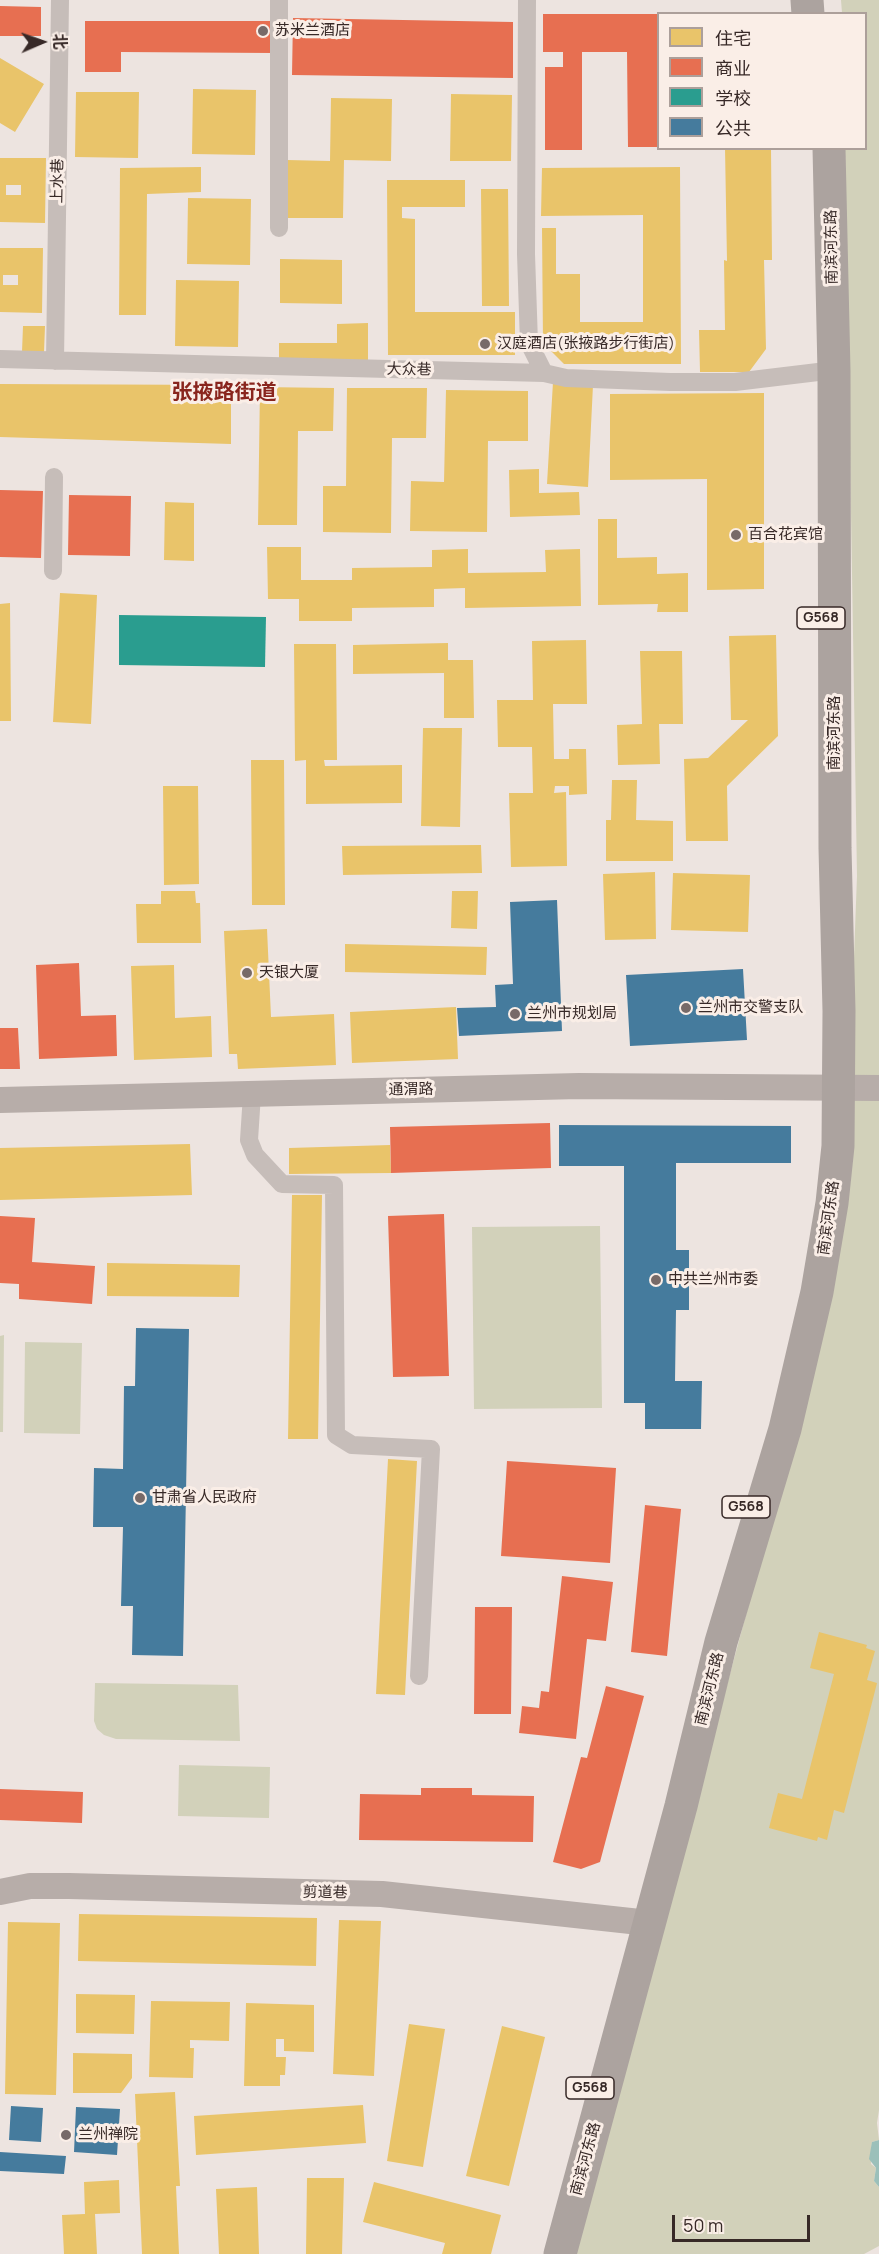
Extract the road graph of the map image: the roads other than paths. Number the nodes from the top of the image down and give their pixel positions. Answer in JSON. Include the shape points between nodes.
{"nodes":[{"id":1,"x":60,"y":0,"type":"edge"},
{"id":2,"x":279,"y":0,"type":"edge"},
{"id":3,"x":527,"y":0,"type":"edge"},
{"id":4,"x":813,"y":150,"type":"edge"},
{"id":5,"x":829,"y":150,"type":"edge"},
{"id":6,"x":279,"y":228,"type":"dead end"},
{"id":7,"x":0,"y":359,"type":"edge"},
{"id":8,"x":55,"y":361,"type":"junction"},
{"id":9,"x":818,"y":372,"type":"junction"},
{"id":10,"x":544,"y":373,"type":"junction"},
{"id":11,"x":54,"y":477,"type":"dead end"},
{"id":12,"x":53,"y":571,"type":"dead end"},
{"id":13,"x":852,"y":1087,"type":"edge"},
{"id":14,"x":252,"y":1094,"type":"junction"},
{"id":15,"x":0,"y":1100,"type":"edge"},
{"id":16,"x":419,"y":1676,"type":"dead end"},
{"id":17,"x":0,"y":1892,"type":"edge"},
{"id":18,"x":642,"y":1922,"type":"junction"},
{"id":19,"x":544,"y":2254,"type":"edge"},
{"id":20,"x":560,"y":2254,"type":"edge"}],
"edges":[{"from":1,"to":8,"type":"street","name":"上水巷"},
{"from":2,"to":6,"type":"street"},
{"from":3,"to":10,"type":"street","via":[[526,254],[530,343]]},
{"from":4,"to":9,"type":"highway","name":"南滨河东路","number":"G568"},
{"from":5,"to":13,"type":"highway","name":"南滨河东路","number":"G568"},
{"from":7,"to":8,"type":"street","name":"大众巷"},
{"from":8,"to":10,"type":"street","name":"大众巷"},
{"from":9,"to":10,"type":"street","name":"大众巷","via":[[735,382],[566,378]]},
{"from":9,"to":13,"type":"highway","name":"南滨河东路","number":"G568"},
{"from":11,"to":12,"type":"street"},
{"from":13,"to":14,"type":"street","name":"通渭路","via":[[579,1086]]},
{"from":13,"to":18,"type":"highway","name":"南滨河东路","number":"G568","via":[[820,1146],[812,1212],[780,1384]]},
{"from":14,"to":15,"type":"street","name":"通渭路"},
{"from":14,"to":16,"type":"street","via":[[249,1140],[255,1155],[282,1184],[334,1185],[336,1435],[352,1445],[431,1449]]},
{"from":17,"to":18,"type":"street","name":"剪道巷","via":[[30,1886],[78,1886],[382,1894]]},
{"from":18,"to":19,"type":"highway","name":"南滨河东路","number":"G568"},
{"from":18,"to":20,"type":"highway","name":"南滨河东路","number":"G568"}]}
